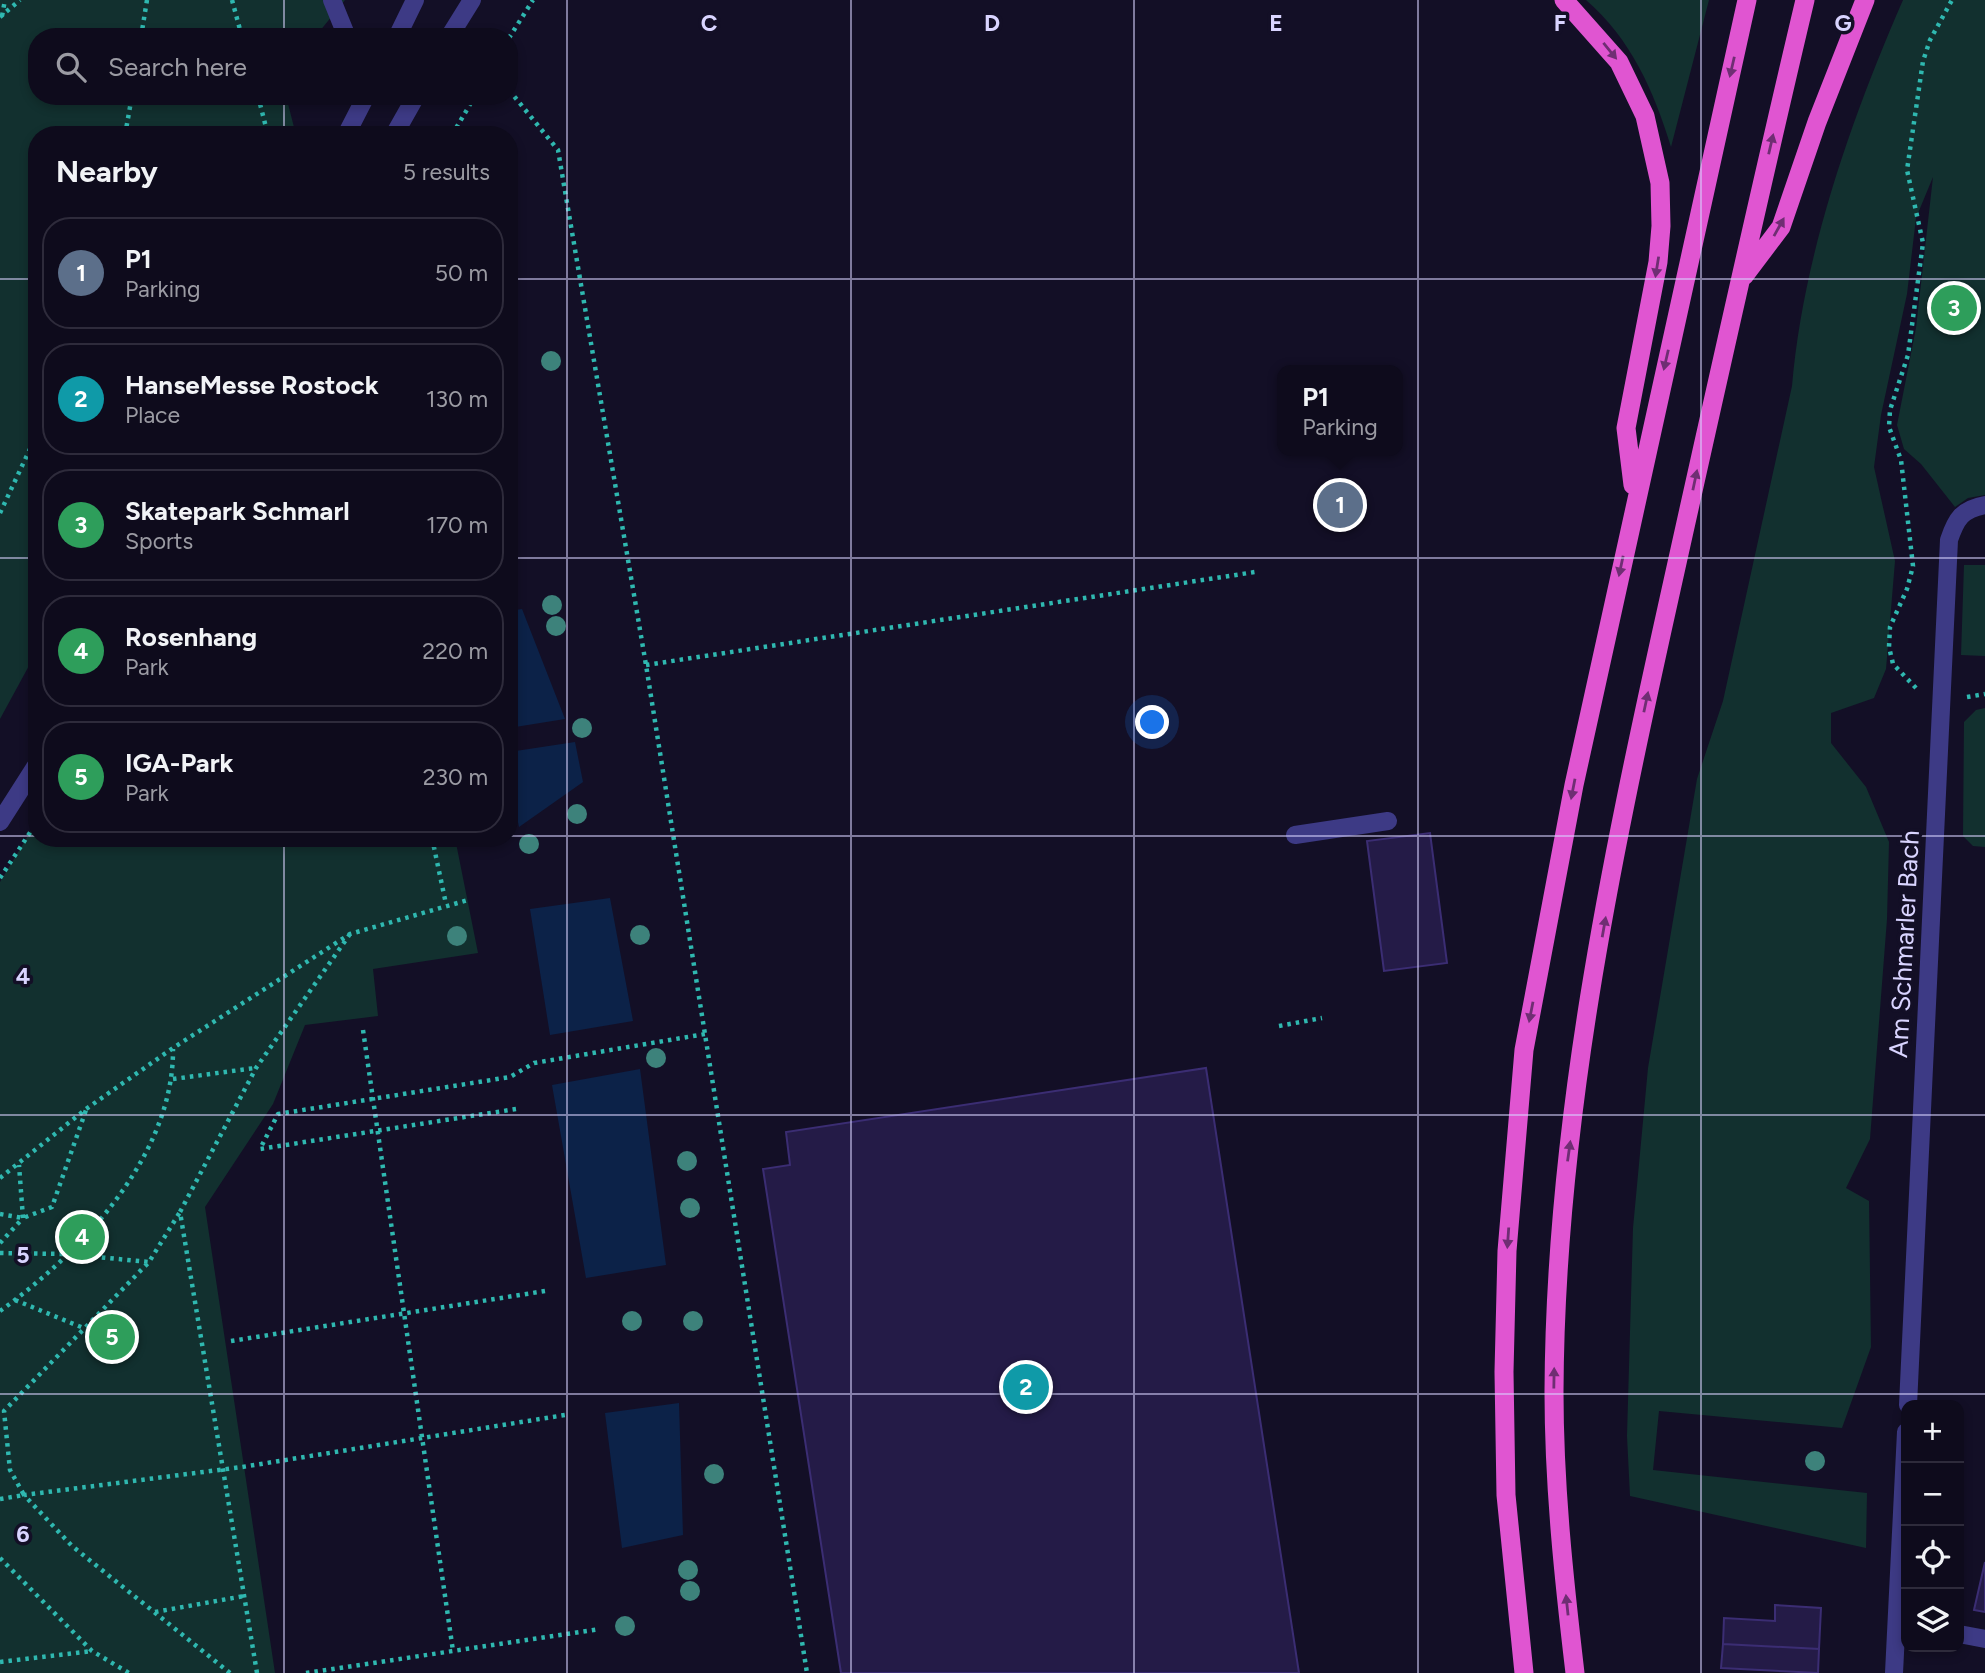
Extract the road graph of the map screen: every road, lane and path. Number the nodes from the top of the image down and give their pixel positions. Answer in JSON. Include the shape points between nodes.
{"nodes":[{"id":1,"x":5,"y":0,"type":"edge"},
{"id":2,"x":20,"y":0,"type":"edge"},
{"id":3,"x":147,"y":0,"type":"edge"},
{"id":4,"x":232,"y":0,"type":"edge"},
{"id":5,"x":332,"y":0,"type":"edge"},
{"id":6,"x":415,"y":0,"type":"edge"},
{"id":7,"x":472,"y":0,"type":"edge"},
{"id":8,"x":533,"y":0,"type":"edge"},
{"id":9,"x":1564,"y":0,"type":"edge"},
{"id":10,"x":1747,"y":0,"type":"edge"},
{"id":11,"x":1805,"y":0,"type":"edge"},
{"id":12,"x":1865,"y":0,"type":"edge"},
{"id":13,"x":1952,"y":0,"type":"edge"},
{"id":14,"x":1,"y":18,"type":"edge"},
{"id":15,"x":142,"y":28,"type":"edge"},
{"id":16,"x":240,"y":28,"type":"edge"},
{"id":17,"x":343,"y":28,"type":"edge"},
{"id":18,"x":401,"y":28,"type":"edge"},
{"id":19,"x":455,"y":28,"type":"edge"},
{"id":20,"x":515,"y":28,"type":"edge"},
{"id":21,"x":518,"y":101,"type":"edge"},
{"id":22,"x":130,"y":105,"type":"edge"},
{"id":23,"x":260,"y":105,"type":"edge"},
{"id":24,"x":361,"y":105,"type":"edge"},
{"id":25,"x":411,"y":105,"type":"edge"},
{"id":26,"x":470,"y":105,"type":"edge"},
{"id":27,"x":127,"y":126,"type":"edge"},
{"id":28,"x":266,"y":126,"type":"edge"},
{"id":29,"x":351,"y":126,"type":"edge"},
{"id":30,"x":399,"y":126,"type":"edge"},
{"id":31,"x":457,"y":126,"type":"edge"},
{"id":32,"x":1739,"y":282,"type":"junction"},
{"id":33,"x":28,"y":453,"type":"edge"},
{"id":34,"x":1635,"y":499,"type":"junction"},
{"id":35,"x":1985,"y":505,"type":"edge"},
{"id":36,"x":0,"y":513,"type":"edge"},
{"id":37,"x":1255,"y":572,"type":"dead end"},
{"id":38,"x":646,"y":665,"type":"junction"},
{"id":39,"x":1943,"y":701,"type":"junction"},
{"id":40,"x":28,"y":778,"type":"edge"},
{"id":41,"x":1388,"y":821,"type":"dead end"},
{"id":42,"x":0,"y":822,"type":"edge"},
{"id":43,"x":1295,"y":835,"type":"dead end"},
{"id":44,"x":28,"y":836,"type":"edge"},
{"id":45,"x":434,"y":847,"type":"edge"},
{"id":46,"x":0,"y":878,"type":"edge"},
{"id":47,"x":468,"y":900,"type":"dead end"},
{"id":48,"x":446,"y":904,"type":"junction"},
{"id":49,"x":350,"y":934,"type":"junction"},
{"id":50,"x":1322,"y":1018,"type":"dead end"},
{"id":51,"x":1279,"y":1026,"type":"dead end"},
{"id":52,"x":363,"y":1030,"type":"dead end"},
{"id":53,"x":706,"y":1034,"type":"junction"},
{"id":54,"x":173,"y":1048,"type":"junction"},
{"id":55,"x":256,"y":1068,"type":"junction"},
{"id":56,"x":173,"y":1079,"type":"junction"},
{"id":57,"x":372,"y":1099,"type":"junction"},
{"id":58,"x":86,"y":1109,"type":"junction"},
{"id":59,"x":516,"y":1109,"type":"dead end"},
{"id":60,"x":377,"y":1131,"type":"junction"},
{"id":61,"x":19,"y":1165,"type":"junction"},
{"id":62,"x":0,"y":1178,"type":"edge"},
{"id":63,"x":180,"y":1212,"type":"junction"},
{"id":64,"x":0,"y":1214,"type":"edge"},
{"id":65,"x":23,"y":1218,"type":"junction"},
{"id":66,"x":0,"y":1243,"type":"edge"},
{"id":67,"x":0,"y":1253,"type":"edge"},
{"id":68,"x":66,"y":1254,"type":"junction"},
{"id":69,"x":149,"y":1262,"type":"junction"},
{"id":70,"x":545,"y":1292,"type":"dead end"},
{"id":71,"x":15,"y":1300,"type":"junction"},
{"id":72,"x":0,"y":1311,"type":"edge"},
{"id":73,"x":404,"y":1314,"type":"junction"},
{"id":74,"x":86,"y":1329,"type":"junction"},
{"id":75,"x":231,"y":1341,"type":"dead end"},
{"id":76,"x":1908,"y":1400,"type":"edge"},
{"id":77,"x":565,"y":1415,"type":"dead end"},
{"id":78,"x":422,"y":1438,"type":"junction"},
{"id":79,"x":1904,"y":1463,"type":"edge"},
{"id":80,"x":223,"y":1470,"type":"junction"},
{"id":81,"x":24,"y":1495,"type":"junction"},
{"id":82,"x":0,"y":1499,"type":"edge"},
{"id":83,"x":0,"y":1558,"type":"edge"},
{"id":84,"x":244,"y":1596,"type":"junction"},
{"id":85,"x":154,"y":1612,"type":"junction"},
{"id":86,"x":600,"y":1629,"type":"dead end"},
{"id":87,"x":1964,"y":1635,"type":"edge"},
{"id":88,"x":1985,"y":1639,"type":"edge"},
{"id":89,"x":453,"y":1650,"type":"junction"},
{"id":90,"x":92,"y":1651,"type":"junction"},
{"id":91,"x":0,"y":1662,"type":"edge"},
{"id":92,"x":129,"y":1673,"type":"edge"},
{"id":93,"x":230,"y":1673,"type":"edge"},
{"id":94,"x":257,"y":1673,"type":"edge"},
{"id":95,"x":306,"y":1673,"type":"edge"},
{"id":96,"x":807,"y":1673,"type":"edge"},
{"id":97,"x":1524,"y":1673,"type":"edge"},
{"id":98,"x":1575,"y":1673,"type":"edge"},
{"id":99,"x":1894,"y":1673,"type":"edge"}],
"edges":[{"from":1,"to":14,"type":"path"},
{"from":2,"to":14,"type":"path"},
{"from":3,"to":15,"type":"path"},
{"from":4,"to":16,"type":"path"},
{"from":5,"to":17,"type":"street"},
{"from":6,"to":18,"type":"street"},
{"from":7,"to":19,"type":"street"},
{"from":8,"to":20,"type":"path"},
{"from":9,"to":34,"type":"highway","one_way":true,"via":[[1619,62],[1645,116],[1660,183],[1658,262],[1626,428]]},
{"from":10,"to":34,"type":"highway","one_way":true},
{"from":32,"to":11,"type":"highway","one_way":true},
{"from":32,"to":12,"type":"highway","one_way":true,"via":[[1781,227]]},
{"from":13,"to":39,"type":"path","via":[[1923,61],[1908,181],[1923,243],[1908,355],[1889,427],[1901,460],[1913,566],[1890,627],[1889,648],[1893,664],[1904,678]]},
{"from":21,"to":38,"type":"path","via":[[558,150]]},
{"from":22,"to":27,"type":"path"},
{"from":23,"to":28,"type":"path"},
{"from":24,"to":29,"type":"street"},
{"from":25,"to":30,"type":"street"},
{"from":26,"to":31,"type":"path"},
{"from":98,"to":32,"type":"highway","one_way":true,"via":[[1557,1485],[1554,1395],[1566,1174],[1632,768]]},
{"from":33,"to":36,"type":"path"},
{"from":34,"to":97,"type":"highway","one_way":true,"via":[[1531,1011],[1514,1152],[1507,1251],[1506,1494]]},
{"from":35,"to":39,"type":"street","name":"Am Schmarler Bach","via":[[1969,508],[1956,518],[1949,540]]},
{"from":37,"to":38,"type":"path"},
{"from":38,"to":53,"type":"path"},
{"from":39,"to":76,"type":"street","name":"Am Schmarler Bach"},
{"from":40,"to":42,"type":"street"},
{"from":41,"to":43,"type":"street"},
{"from":44,"to":46,"type":"path"},
{"from":45,"to":48,"type":"path"},
{"from":47,"to":48,"type":"path"},
{"from":48,"to":49,"type":"path"},
{"from":49,"to":54,"type":"path"},
{"from":49,"to":55,"type":"path"},
{"from":50,"to":51,"type":"path"},
{"from":52,"to":57,"type":"path"},
{"from":53,"to":57,"type":"path","via":[[534,1063],[510,1077]]},
{"from":53,"to":96,"type":"path"},
{"from":54,"to":56,"type":"path"},
{"from":54,"to":58,"type":"path"},
{"from":55,"to":56,"type":"path"},
{"from":55,"to":63,"type":"path"},
{"from":56,"to":68,"type":"path","via":[[149,1146],[113,1207]]},
{"from":57,"to":60,"type":"path"},
{"from":57,"to":60,"type":"path","via":[[278,1114],[260,1149]]},
{"from":58,"to":61,"type":"path"},
{"from":58,"to":65,"type":"path","via":[[52,1207]]},
{"from":59,"to":60,"type":"path"},
{"from":60,"to":73,"type":"path"},
{"from":61,"to":62,"type":"path"},
{"from":61,"to":65,"type":"path"},
{"from":63,"to":69,"type":"path"},
{"from":63,"to":80,"type":"path"},
{"from":64,"to":65,"type":"path"},
{"from":65,"to":66,"type":"path"},
{"from":67,"to":68,"type":"path"},
{"from":68,"to":69,"type":"path"},
{"from":68,"to":71,"type":"path"},
{"from":69,"to":74,"type":"path"},
{"from":70,"to":73,"type":"path"},
{"from":71,"to":72,"type":"path"},
{"from":71,"to":74,"type":"path"},
{"from":73,"to":75,"type":"path"},
{"from":73,"to":78,"type":"path"},
{"from":74,"to":81,"type":"path","via":[[4,1411],[10,1470]]},
{"from":77,"to":78,"type":"path"},
{"from":78,"to":80,"type":"path"},
{"from":78,"to":89,"type":"path"},
{"from":79,"to":99,"type":"street"},
{"from":80,"to":81,"type":"path"},
{"from":80,"to":84,"type":"path"},
{"from":81,"to":82,"type":"path"},
{"from":81,"to":85,"type":"path","via":[[72,1546]]},
{"from":83,"to":90,"type":"path"},
{"from":84,"to":85,"type":"path"},
{"from":84,"to":94,"type":"path"},
{"from":85,"to":93,"type":"path"},
{"from":86,"to":89,"type":"path"},
{"from":87,"to":88,"type":"street"},
{"from":89,"to":95,"type":"path"},
{"from":90,"to":91,"type":"path"},
{"from":90,"to":92,"type":"path"}]}
